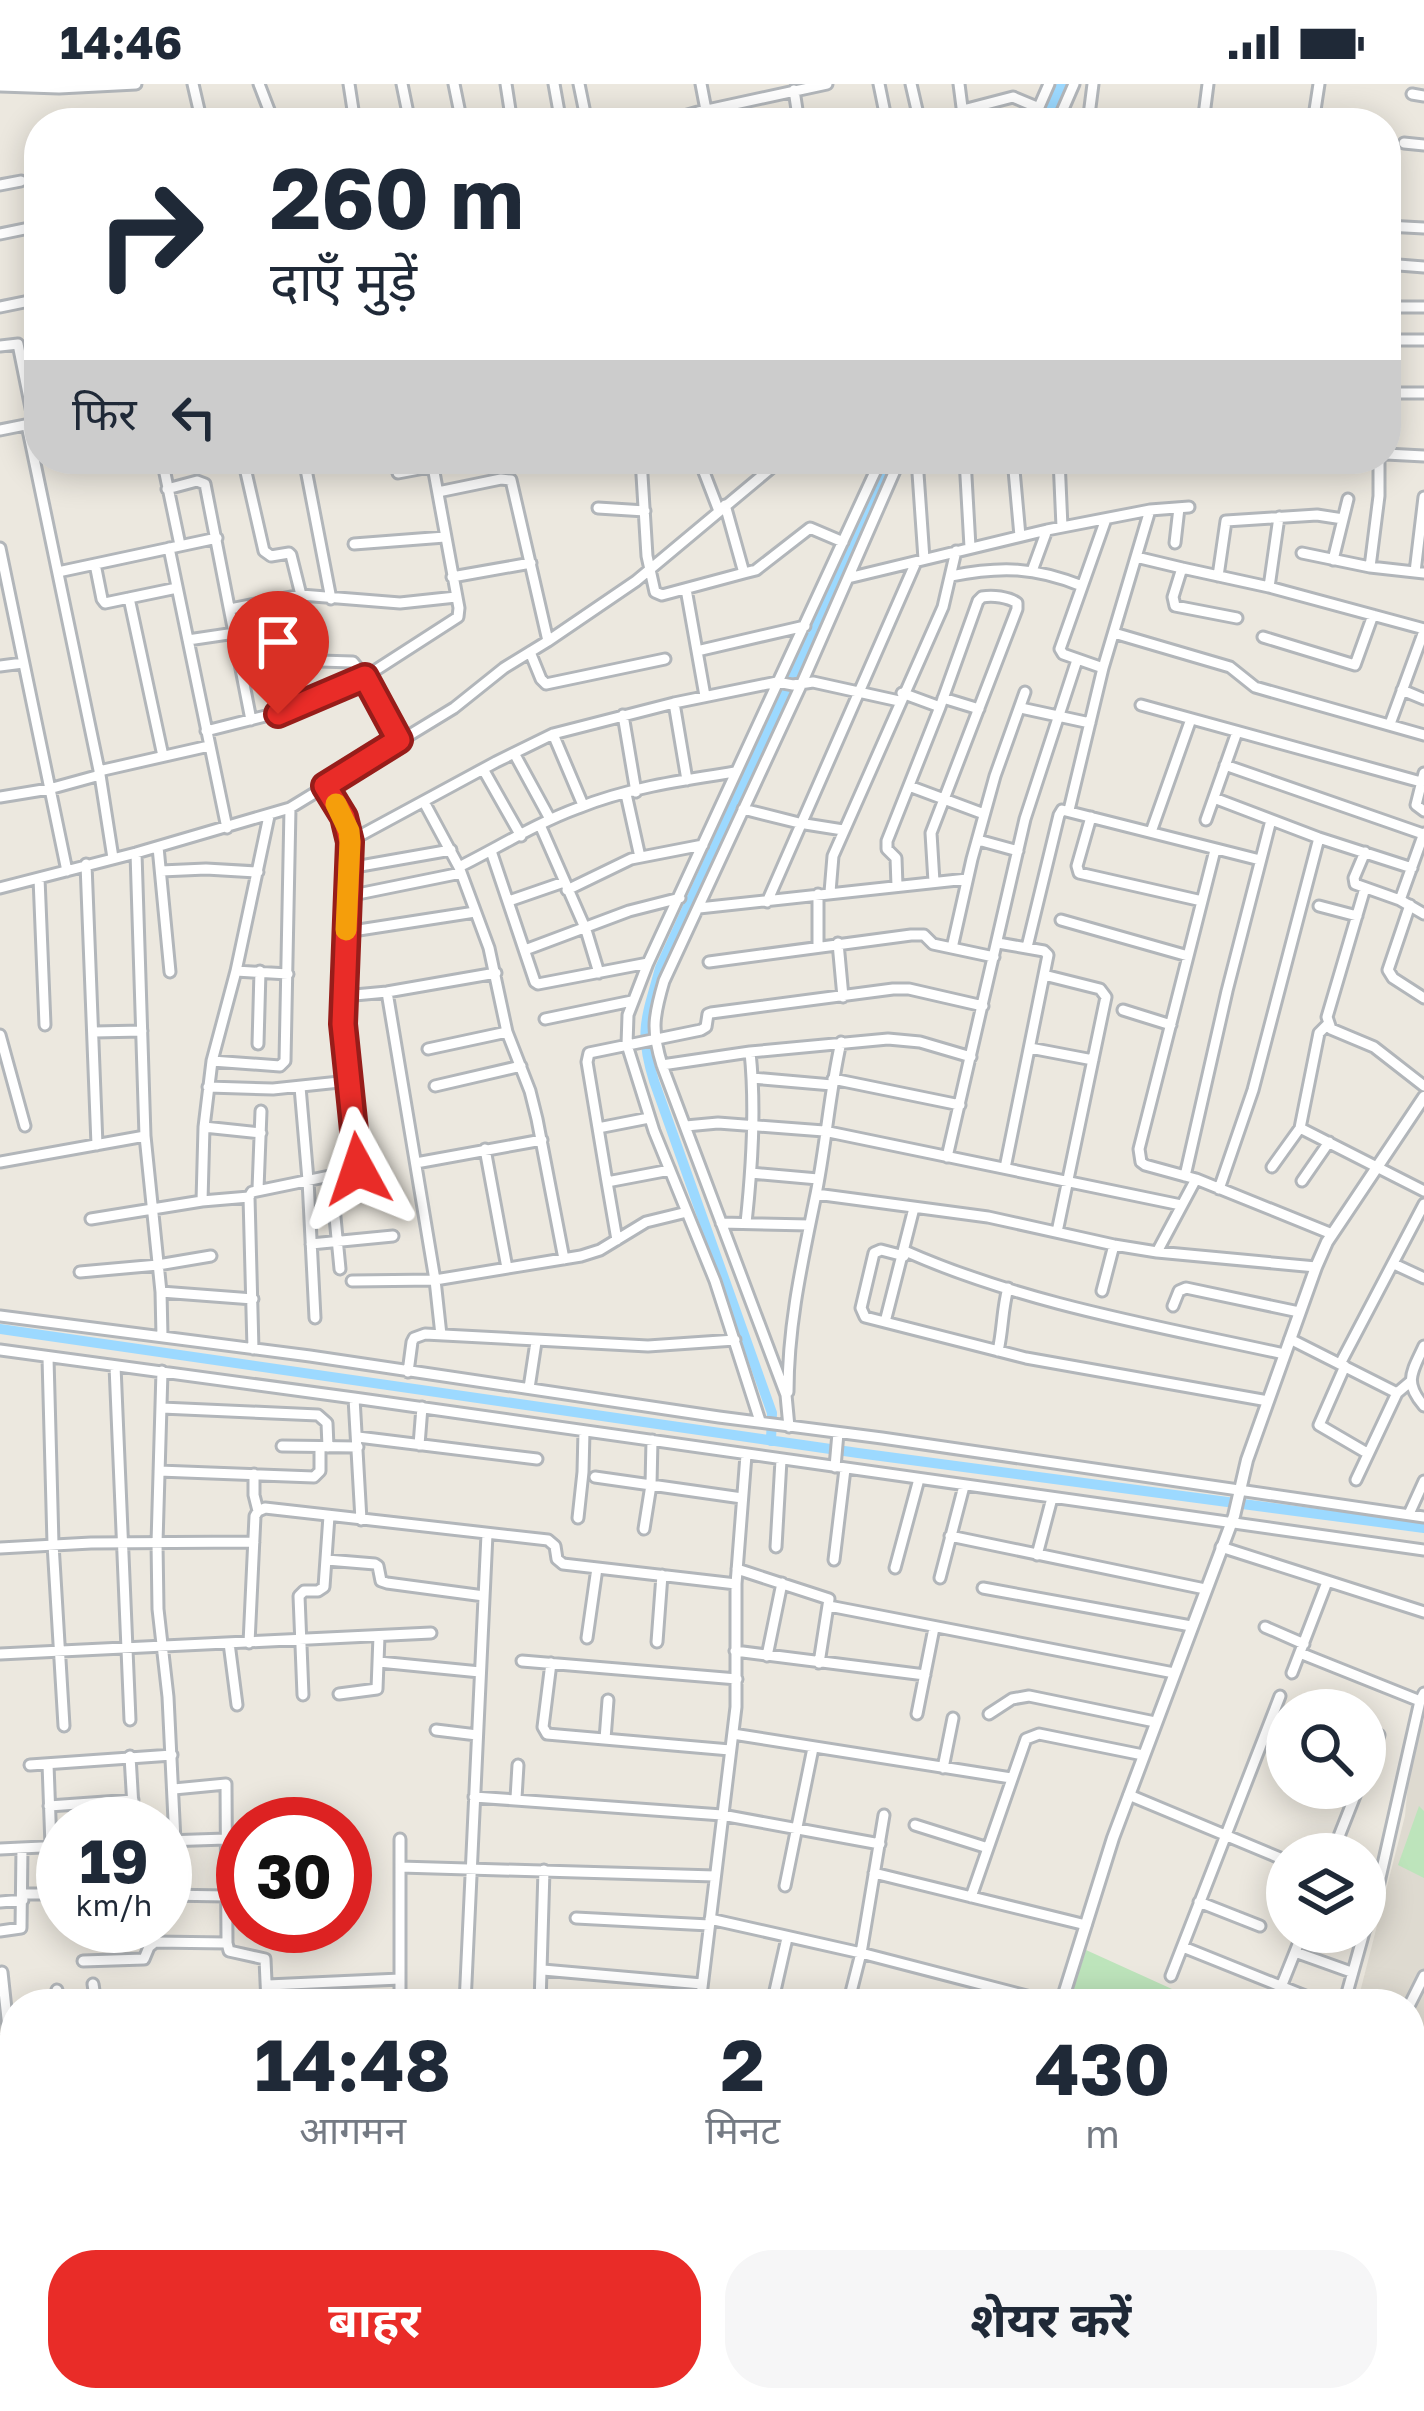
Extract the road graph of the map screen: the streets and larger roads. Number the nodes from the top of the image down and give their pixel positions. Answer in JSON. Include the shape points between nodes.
{"nodes":[{"id":1,"x":136,"y":84,"type":"edge"},
{"id":2,"x":827,"y":84,"type":"edge"},
{"id":3,"x":1049,"y":84,"type":"edge"},
{"id":4,"x":0,"y":86,"type":"edge"},
{"id":5,"x":35,"y":86,"type":"edge"},
{"id":6,"x":81,"y":86,"type":"edge"},
{"id":7,"x":794,"y":90,"type":"junction"},
{"id":8,"x":727,"y":108,"type":"edge"},
{"id":9,"x":797,"y":108,"type":"edge"},
{"id":10,"x":971,"y":108,"type":"edge"},
{"id":11,"x":1039,"y":108,"type":"joint"},
{"id":12,"x":1404,"y":142,"type":"dead end"},
{"id":13,"x":1424,"y":145,"type":"edge"},
{"id":14,"x":21,"y":181,"type":"dead end"},
{"id":15,"x":0,"y":185,"type":"edge"},
{"id":16,"x":0,"y":346,"type":"edge"},
{"id":17,"x":24,"y":374,"type":"edge"},
{"id":18,"x":40,"y":474,"type":"edge"},
{"id":19,"x":164,"y":474,"type":"edge"},
{"id":20,"x":246,"y":474,"type":"edge"},
{"id":21,"x":307,"y":474,"type":"edge"},
{"id":22,"x":434,"y":474,"type":"edge"},
{"id":23,"x":642,"y":474,"type":"edge"},
{"id":24,"x":706,"y":474,"type":"edge"},
{"id":25,"x":764,"y":474,"type":"edge"},
{"id":26,"x":874,"y":474,"type":"edge"},
{"id":27,"x":893,"y":474,"type":"edge"},
{"id":28,"x":917,"y":474,"type":"edge"},
{"id":29,"x":966,"y":474,"type":"edge"},
{"id":30,"x":1014,"y":474,"type":"edge"},
{"id":31,"x":1060,"y":474,"type":"edge"},
{"id":32,"x":1380,"y":474,"type":"edge"},
{"id":33,"x":167,"y":489,"type":"junction"},
{"id":34,"x":438,"y":492,"type":"junction"},
{"id":35,"x":1424,"y":497,"type":"edge"},
{"id":36,"x":1348,"y":499,"type":"dead end"},
{"id":37,"x":598,"y":508,"type":"dead end"},
{"id":38,"x":722,"y":508,"type":"junction"},
{"id":39,"x":1150,"y":510,"type":"junction"},
{"id":40,"x":645,"y":511,"type":"junction"},
{"id":41,"x":1280,"y":517,"type":"junction"},
{"id":42,"x":1343,"y":519,"type":"junction"},
{"id":43,"x":1106,"y":520,"type":"junction"},
{"id":44,"x":1062,"y":527,"type":"junction"},
{"id":45,"x":1047,"y":530,"type":"junction"},
{"id":46,"x":1020,"y":536,"type":"junction"},
{"id":47,"x":445,"y":537,"type":"junction"},
{"id":48,"x":217,"y":538,"type":"junction"},
{"id":49,"x":843,"y":542,"type":"junction"},
{"id":50,"x":1174,"y":543,"type":"dead end"},
{"id":51,"x":354,"y":544,"type":"dead end"},
{"id":52,"x":175,"y":547,"type":"junction"},
{"id":53,"x":970,"y":547,"type":"junction"},
{"id":54,"x":956,"y":551,"type":"junction"},
{"id":55,"x":0,"y":552,"type":"edge"},
{"id":56,"x":1303,"y":553,"type":"dead end"},
{"id":57,"x":1136,"y":556,"type":"junction"},
{"id":58,"x":920,"y":560,"type":"junction"},
{"id":59,"x":1333,"y":560,"type":"junction"},
{"id":60,"x":531,"y":563,"type":"junction"},
{"id":61,"x":95,"y":564,"type":"junction"},
{"id":62,"x":1370,"y":567,"type":"junction"},
{"id":63,"x":1182,"y":568,"type":"junction"},
{"id":64,"x":649,"y":570,"type":"junction"},
{"id":65,"x":1032,"y":571,"type":"junction"},
{"id":66,"x":58,"y":572,"type":"junction"},
{"id":67,"x":744,"y":573,"type":"junction"},
{"id":68,"x":1419,"y":573,"type":"edge"},
{"id":69,"x":951,"y":576,"type":"junction"},
{"id":70,"x":1218,"y":576,"type":"junction"},
{"id":71,"x":452,"y":577,"type":"junction"},
{"id":72,"x":848,"y":578,"type":"junction"},
{"id":73,"x":1082,"y":586,"type":"junction"},
{"id":74,"x":1269,"y":587,"type":"junction"},
{"id":75,"x":177,"y":588,"type":"junction"},
{"id":76,"x":686,"y":589,"type":"junction"},
{"id":77,"x":302,"y":595,"type":"junction"},
{"id":78,"x":456,"y":597,"type":"junction"},
{"id":79,"x":129,"y":598,"type":"junction"},
{"id":80,"x":331,"y":599,"type":"junction"},
{"id":81,"x":5,"y":605,"type":"edge"},
{"id":82,"x":230,"y":609,"type":"junction"},
{"id":83,"x":1373,"y":615,"type":"junction"},
{"id":84,"x":1238,"y":618,"type":"dead end"},
{"id":85,"x":805,"y":626,"type":"junction"},
{"id":86,"x":1424,"y":630,"type":"edge"},
{"id":87,"x":235,"y":633,"type":"junction"},
{"id":88,"x":1114,"y":633,"type":"junction"},
{"id":89,"x":1263,"y":637,"type":"dead end"},
{"id":90,"x":188,"y":640,"type":"junction"},
{"id":91,"x":548,"y":641,"type":"junction"},
{"id":92,"x":697,"y":651,"type":"junction"},
{"id":93,"x":530,"y":652,"type":"junction"},
{"id":94,"x":665,"y":659,"type":"dead end"},
{"id":95,"x":286,"y":660,"type":"dead end"},
{"id":96,"x":1077,"y":660,"type":"junction"},
{"id":97,"x":23,"y":663,"type":"junction"},
{"id":98,"x":0,"y":666,"type":"edge"},
{"id":99,"x":1103,"y":668,"type":"junction"},
{"id":100,"x":365,"y":677,"type":"junction"},
{"id":101,"x":789,"y":683,"type":"junction"},
{"id":102,"x":1402,"y":690,"type":"junction"},
{"id":103,"x":857,"y":692,"type":"junction"},
{"id":104,"x":1025,"y":692,"type":"dead end"},
{"id":105,"x":705,"y":696,"type":"junction"},
{"id":106,"x":900,"y":697,"type":"junction"},
{"id":107,"x":1424,"y":699,"type":"edge"},
{"id":108,"x":942,"y":702,"type":"junction"},
{"id":109,"x":674,"y":703,"type":"junction"},
{"id":110,"x":1141,"y":705,"type":"dead end"},
{"id":111,"x":1021,"y":708,"type":"junction"},
{"id":112,"x":979,"y":709,"type":"junction"},
{"id":113,"x":623,"y":716,"type":"junction"},
{"id":114,"x":1059,"y":717,"type":"junction"},
{"id":115,"x":1191,"y":718,"type":"junction"},
{"id":116,"x":251,"y":720,"type":"junction"},
{"id":117,"x":1090,"y":722,"type":"junction"},
{"id":118,"x":1390,"y":724,"type":"junction"},
{"id":119,"x":206,"y":731,"type":"junction"},
{"id":120,"x":1237,"y":732,"type":"junction"},
{"id":121,"x":553,"y":734,"type":"junction"},
{"id":122,"x":1424,"y":735,"type":"edge"},
{"id":123,"x":399,"y":740,"type":"junction"},
{"id":124,"x":209,"y":746,"type":"junction"},
{"id":125,"x":514,"y":753,"type":"junction"},
{"id":126,"x":163,"y":756,"type":"junction"},
{"id":127,"x":1226,"y":765,"type":"junction"},
{"id":128,"x":483,"y":769,"type":"junction"},
{"id":129,"x":735,"y":772,"type":"junction"},
{"id":130,"x":100,"y":773,"type":"junction"},
{"id":131,"x":1423,"y":777,"type":"edge"},
{"id":132,"x":687,"y":780,"type":"junction"},
{"id":133,"x":325,"y":786,"type":"junction"},
{"id":134,"x":909,"y":786,"type":"junction"},
{"id":135,"x":49,"y":789,"type":"junction"},
{"id":136,"x":631,"y":793,"type":"junction"},
{"id":137,"x":0,"y":797,"type":"edge"},
{"id":138,"x":1214,"y":798,"type":"junction"},
{"id":139,"x":944,"y":800,"type":"junction"},
{"id":140,"x":424,"y":802,"type":"junction"},
{"id":141,"x":584,"y":806,"type":"junction"},
{"id":142,"x":290,"y":808,"type":"junction"},
{"id":143,"x":743,"y":808,"type":"junction"},
{"id":144,"x":1069,"y":810,"type":"junction"},
{"id":145,"x":1424,"y":811,"type":"edge"},
{"id":146,"x":984,"y":814,"type":"junction"},
{"id":147,"x":269,"y":816,"type":"junction"},
{"id":148,"x":1091,"y":817,"type":"junction"},
{"id":149,"x":1206,"y":820,"type":"dead end"},
{"id":150,"x":1271,"y":820,"type":"junction"},
{"id":151,"x":545,"y":822,"type":"junction"},
{"id":152,"x":799,"y":823,"type":"junction"},
{"id":153,"x":227,"y":828,"type":"junction"},
{"id":154,"x":844,"y":830,"type":"junction"},
{"id":155,"x":1151,"y":832,"type":"junction"},
{"id":156,"x":1424,"y":834,"type":"edge"},
{"id":157,"x":521,"y":836,"type":"junction"},
{"id":158,"x":1319,"y":838,"type":"junction"},
{"id":159,"x":978,"y":840,"type":"junction"},
{"id":160,"x":350,"y":842,"type":"junction"},
{"id":161,"x":704,"y":845,"type":"junction"},
{"id":162,"x":158,"y":847,"type":"junction"},
{"id":163,"x":451,"y":850,"type":"junction"},
{"id":164,"x":1215,"y":850,"type":"junction"},
{"id":165,"x":491,"y":851,"type":"junction"},
{"id":166,"x":1018,"y":851,"type":"junction"},
{"id":167,"x":1365,"y":852,"type":"junction"},
{"id":168,"x":136,"y":853,"type":"junction"},
{"id":169,"x":640,"y":857,"type":"junction"},
{"id":170,"x":112,"y":858,"type":"junction"},
{"id":171,"x":1260,"y":860,"type":"junction"},
{"id":172,"x":1417,"y":861,"type":"edge"},
{"id":173,"x":86,"y":864,"type":"junction"},
{"id":174,"x":350,"y":868,"type":"junction"},
{"id":175,"x":460,"y":870,"type":"junction"},
{"id":176,"x":67,"y":871,"type":"junction"},
{"id":177,"x":161,"y":872,"type":"junction"},
{"id":178,"x":258,"y":872,"type":"junction"},
{"id":179,"x":39,"y":878,"type":"junction"},
{"id":180,"x":968,"y":879,"type":"junction"},
{"id":181,"x":934,"y":882,"type":"junction"},
{"id":182,"x":565,"y":886,"type":"junction"},
{"id":183,"x":897,"y":886,"type":"junction"},
{"id":184,"x":0,"y":888,"type":"edge"},
{"id":185,"x":1365,"y":888,"type":"junction"},
{"id":186,"x":824,"y":893,"type":"junction"},
{"id":187,"x":348,"y":896,"type":"junction"},
{"id":188,"x":680,"y":898,"type":"junction"},
{"id":189,"x":508,"y":901,"type":"junction"},
{"id":190,"x":1202,"y":901,"type":"junction"},
{"id":191,"x":767,"y":902,"type":"junction"},
{"id":192,"x":1405,"y":903,"type":"junction"},
{"id":193,"x":1319,"y":906,"type":"dead end"},
{"id":194,"x":699,"y":908,"type":"junction"},
{"id":195,"x":475,"y":912,"type":"junction"},
{"id":196,"x":1424,"y":914,"type":"edge"},
{"id":197,"x":1357,"y":916,"type":"junction"},
{"id":198,"x":1061,"y":920,"type":"dead end"},
{"id":199,"x":586,"y":930,"type":"junction"},
{"id":200,"x":346,"y":932,"type":"junction"},
{"id":201,"x":838,"y":943,"type":"junction"},
{"id":202,"x":998,"y":943,"type":"junction"},
{"id":203,"x":818,"y":946,"type":"junction"},
{"id":204,"x":952,"y":947,"type":"junction"},
{"id":205,"x":1027,"y":947,"type":"junction"},
{"id":206,"x":525,"y":950,"type":"junction"},
{"id":207,"x":1188,"y":956,"type":"junction"},
{"id":208,"x":994,"y":957,"type":"junction"},
{"id":209,"x":709,"y":962,"type":"dead end"},
{"id":210,"x":648,"y":963,"type":"junction"},
{"id":211,"x":236,"y":970,"type":"junction"},
{"id":212,"x":260,"y":971,"type":"junction"},
{"id":213,"x":170,"y":972,"type":"dead end"},
{"id":214,"x":496,"y":973,"type":"junction"},
{"id":215,"x":599,"y":973,"type":"junction"},
{"id":216,"x":288,"y":974,"type":"junction"},
{"id":217,"x":1044,"y":975,"type":"junction"},
{"id":218,"x":387,"y":992,"type":"junction"},
{"id":219,"x":344,"y":996,"type":"junction"},
{"id":220,"x":843,"y":997,"type":"junction"},
{"id":221,"x":1424,"y":998,"type":"edge"},
{"id":222,"x":632,"y":1001,"type":"junction"},
{"id":223,"x":983,"y":1006,"type":"junction"},
{"id":224,"x":1123,"y":1010,"type":"dead end"},
{"id":225,"x":545,"y":1019,"type":"dead end"},
{"id":226,"x":1171,"y":1024,"type":"junction"},
{"id":227,"x":45,"y":1025,"type":"dead end"},
{"id":228,"x":1328,"y":1025,"type":"junction"},
{"id":229,"x":142,"y":1030,"type":"junction"},
{"id":230,"x":94,"y":1032,"type":"junction"},
{"id":231,"x":507,"y":1032,"type":"junction"},
{"id":232,"x":0,"y":1035,"type":"edge"},
{"id":233,"x":641,"y":1042,"type":"junction"},
{"id":234,"x":841,"y":1042,"type":"junction"},
{"id":235,"x":258,"y":1044,"type":"dead end"},
{"id":236,"x":1030,"y":1048,"type":"junction"},
{"id":237,"x":428,"y":1049,"type":"dead end"},
{"id":238,"x":750,"y":1052,"type":"junction"},
{"id":239,"x":970,"y":1057,"type":"junction"},
{"id":240,"x":1093,"y":1060,"type":"junction"},
{"id":241,"x":212,"y":1061,"type":"junction"},
{"id":242,"x":4,"y":1064,"type":"edge"},
{"id":243,"x":662,"y":1065,"type":"junction"},
{"id":244,"x":521,"y":1066,"type":"junction"},
{"id":245,"x":752,"y":1078,"type":"junction"},
{"id":246,"x":349,"y":1081,"type":"junction"},
{"id":247,"x":832,"y":1082,"type":"junction"},
{"id":248,"x":436,"y":1086,"type":"dead end"},
{"id":249,"x":1424,"y":1086,"type":"edge"},
{"id":250,"x":208,"y":1087,"type":"junction"},
{"id":251,"x":300,"y":1087,"type":"junction"},
{"id":252,"x":1424,"y":1097,"type":"edge"},
{"id":253,"x":960,"y":1105,"type":"junction"},
{"id":254,"x":261,"y":1111,"type":"dead end"},
{"id":255,"x":649,"y":1118,"type":"junction"},
{"id":256,"x":752,"y":1125,"type":"junction"},
{"id":257,"x":25,"y":1126,"type":"dead end"},
{"id":258,"x":686,"y":1126,"type":"junction"},
{"id":259,"x":204,"y":1127,"type":"junction"},
{"id":260,"x":598,"y":1128,"type":"junction"},
{"id":261,"x":1300,"y":1128,"type":"junction"},
{"id":262,"x":824,"y":1131,"type":"junction"},
{"id":263,"x":261,"y":1133,"type":"junction"},
{"id":264,"x":145,"y":1136,"type":"junction"},
{"id":265,"x":542,"y":1140,"type":"junction"},
{"id":266,"x":1329,"y":1142,"type":"junction"},
{"id":267,"x":97,"y":1145,"type":"junction"},
{"id":268,"x":485,"y":1149,"type":"junction"},
{"id":269,"x":947,"y":1157,"type":"junction"},
{"id":270,"x":0,"y":1162,"type":"edge"},
{"id":271,"x":416,"y":1163,"type":"junction"},
{"id":272,"x":1376,"y":1166,"type":"junction"},
{"id":273,"x":1272,"y":1167,"type":"dead end"},
{"id":274,"x":1005,"y":1168,"type":"junction"},
{"id":275,"x":670,"y":1170,"type":"junction"},
{"id":276,"x":751,"y":1173,"type":"junction"},
{"id":277,"x":331,"y":1176,"type":"junction"},
{"id":278,"x":1190,"y":1177,"type":"junction"},
{"id":279,"x":818,"y":1179,"type":"junction"},
{"id":280,"x":308,"y":1180,"type":"junction"},
{"id":281,"x":1302,"y":1180,"type":"dead end"},
{"id":282,"x":1068,"y":1181,"type":"junction"},
{"id":283,"x":607,"y":1182,"type":"junction"},
{"id":284,"x":1219,"y":1189,"type":"junction"},
{"id":285,"x":1424,"y":1190,"type":"edge"},
{"id":286,"x":253,"y":1193,"type":"junction"},
{"id":287,"x":817,"y":1194,"type":"junction"},
{"id":288,"x":202,"y":1201,"type":"junction"},
{"id":289,"x":1424,"y":1204,"type":"edge"},
{"id":290,"x":1181,"y":1205,"type":"junction"},
{"id":291,"x":914,"y":1208,"type":"junction"},
{"id":292,"x":153,"y":1209,"type":"junction"},
{"id":293,"x":687,"y":1212,"type":"junction"},
{"id":294,"x":91,"y":1219,"type":"dead end"},
{"id":295,"x":721,"y":1222,"type":"junction"},
{"id":296,"x":746,"y":1223,"type":"junction"},
{"id":297,"x":809,"y":1226,"type":"junction"},
{"id":298,"x":1057,"y":1232,"type":"junction"},
{"id":299,"x":1332,"y":1234,"type":"junction"},
{"id":300,"x":393,"y":1236,"type":"dead end"},
{"id":301,"x":617,"y":1240,"type":"junction"},
{"id":302,"x":338,"y":1242,"type":"junction"},
{"id":303,"x":311,"y":1244,"type":"junction"},
{"id":304,"x":1114,"y":1245,"type":"junction"},
{"id":305,"x":1157,"y":1252,"type":"junction"},
{"id":306,"x":904,"y":1254,"type":"junction"},
{"id":307,"x":211,"y":1256,"type":"dead end"},
{"id":308,"x":564,"y":1258,"type":"junction"},
{"id":309,"x":1394,"y":1264,"type":"junction"},
{"id":310,"x":158,"y":1265,"type":"junction"},
{"id":311,"x":1316,"y":1267,"type":"junction"},
{"id":312,"x":507,"y":1268,"type":"junction"},
{"id":313,"x":340,"y":1269,"type":"dead end"},
{"id":314,"x":80,"y":1272,"type":"dead end"},
{"id":315,"x":1424,"y":1278,"type":"edge"},
{"id":316,"x":435,"y":1280,"type":"junction"},
{"id":317,"x":352,"y":1281,"type":"dead end"},
{"id":318,"x":1008,"y":1288,"type":"junction"},
{"id":319,"x":161,"y":1292,"type":"junction"},
{"id":320,"x":1102,"y":1292,"type":"dead end"},
{"id":321,"x":253,"y":1300,"type":"junction"},
{"id":322,"x":1174,"y":1306,"type":"dead end"},
{"id":323,"x":1299,"y":1312,"type":"junction"},
{"id":324,"x":0,"y":1316,"type":"edge"},
{"id":325,"x":315,"y":1318,"type":"dead end"},
{"id":326,"x":885,"y":1322,"type":"junction"},
{"id":327,"x":442,"y":1335,"type":"junction"},
{"id":328,"x":162,"y":1336,"type":"junction"},
{"id":329,"x":1290,"y":1339,"type":"junction"},
{"id":330,"x":735,"y":1340,"type":"junction"},
{"id":331,"x":536,"y":1342,"type":"junction"},
{"id":332,"x":1424,"y":1346,"type":"edge"},
{"id":333,"x":254,"y":1349,"type":"junction"},
{"id":334,"x":0,"y":1350,"type":"edge"},
{"id":335,"x":998,"y":1351,"type":"junction"},
{"id":336,"x":1285,"y":1354,"type":"junction"},
{"id":337,"x":48,"y":1358,"type":"junction"},
{"id":338,"x":1343,"y":1365,"type":"junction"},
{"id":339,"x":115,"y":1366,"type":"junction"},
{"id":340,"x":162,"y":1372,"type":"junction"},
{"id":341,"x":408,"y":1372,"type":"junction"},
{"id":342,"x":1410,"y":1382,"type":"junction"},
{"id":343,"x":529,"y":1388,"type":"junction"},
{"id":344,"x":1397,"y":1393,"type":"junction"},
{"id":345,"x":354,"y":1398,"type":"junction"},
{"id":346,"x":1268,"y":1400,"type":"junction"},
{"id":347,"x":788,"y":1404,"type":"junction"},
{"id":348,"x":1424,"y":1406,"type":"edge"},
{"id":349,"x":162,"y":1408,"type":"junction"},
{"id":350,"x":422,"y":1408,"type":"junction"},
{"id":351,"x":775,"y":1424,"type":"junction"},
{"id":352,"x":584,"y":1431,"type":"junction"},
{"id":353,"x":838,"y":1437,"type":"junction"},
{"id":354,"x":652,"y":1440,"type":"junction"},
{"id":355,"x":358,"y":1442,"type":"junction"},
{"id":356,"x":419,"y":1444,"type":"junction"},
{"id":357,"x":282,"y":1446,"type":"dead end"},
{"id":358,"x":324,"y":1447,"type":"junction"},
{"id":359,"x":1367,"y":1453,"type":"junction"},
{"id":360,"x":746,"y":1454,"type":"junction"},
{"id":361,"x":536,"y":1459,"type":"dead end"},
{"id":362,"x":781,"y":1460,"type":"junction"},
{"id":363,"x":840,"y":1468,"type":"junction"},
{"id":364,"x":159,"y":1471,"type":"junction"},
{"id":365,"x":254,"y":1474,"type":"junction"},
{"id":366,"x":595,"y":1477,"type":"dead end"},
{"id":367,"x":919,"y":1479,"type":"junction"},
{"id":368,"x":1356,"y":1480,"type":"dead end"},
{"id":369,"x":1424,"y":1481,"type":"edge"},
{"id":370,"x":651,"y":1485,"type":"junction"},
{"id":371,"x":964,"y":1486,"type":"junction"},
{"id":372,"x":1239,"y":1493,"type":"junction"},
{"id":373,"x":742,"y":1498,"type":"junction"},
{"id":374,"x":1052,"y":1498,"type":"junction"},
{"id":375,"x":258,"y":1511,"type":"junction"},
{"id":376,"x":1409,"y":1514,"type":"junction"},
{"id":377,"x":329,"y":1516,"type":"junction"},
{"id":378,"x":1424,"y":1516,"type":"edge"},
{"id":379,"x":578,"y":1518,"type":"dead end"},
{"id":380,"x":362,"y":1520,"type":"junction"},
{"id":381,"x":1232,"y":1520,"type":"junction"},
{"id":382,"x":644,"y":1529,"type":"dead end"},
{"id":383,"x":487,"y":1534,"type":"junction"},
{"id":384,"x":950,"y":1536,"type":"junction"},
{"id":385,"x":254,"y":1542,"type":"junction"},
{"id":386,"x":123,"y":1543,"type":"junction"},
{"id":387,"x":157,"y":1543,"type":"junction"},
{"id":388,"x":53,"y":1544,"type":"junction"},
{"id":389,"x":776,"y":1547,"type":"dead end"},
{"id":390,"x":1221,"y":1547,"type":"junction"},
{"id":391,"x":0,"y":1548,"type":"edge"},
{"id":392,"x":1424,"y":1550,"type":"edge"},
{"id":393,"x":1037,"y":1556,"type":"junction"},
{"id":394,"x":327,"y":1560,"type":"junction"},
{"id":395,"x":834,"y":1560,"type":"dead end"},
{"id":396,"x":597,"y":1568,"type":"junction"},
{"id":397,"x":895,"y":1568,"type":"dead end"},
{"id":398,"x":737,"y":1569,"type":"junction"},
{"id":399,"x":662,"y":1575,"type":"junction"},
{"id":400,"x":940,"y":1578,"type":"dead end"},
{"id":401,"x":1327,"y":1582,"type":"junction"},
{"id":402,"x":782,"y":1583,"type":"junction"},
{"id":403,"x":736,"y":1584,"type":"junction"},
{"id":404,"x":983,"y":1588,"type":"dead end"},
{"id":405,"x":1205,"y":1589,"type":"junction"},
{"id":406,"x":484,"y":1596,"type":"junction"},
{"id":407,"x":829,"y":1606,"type":"junction"},
{"id":408,"x":1424,"y":1612,"type":"edge"},
{"id":409,"x":1191,"y":1626,"type":"junction"},
{"id":410,"x":1264,"y":1627,"type":"dead end"},
{"id":411,"x":934,"y":1628,"type":"junction"},
{"id":412,"x":431,"y":1634,"type":"dead end"},
{"id":413,"x":379,"y":1636,"type":"junction"},
{"id":414,"x":587,"y":1638,"type":"dead end"},
{"id":415,"x":299,"y":1640,"type":"junction"},
{"id":416,"x":229,"y":1642,"type":"junction"},
{"id":417,"x":657,"y":1642,"type":"dead end"},
{"id":418,"x":249,"y":1643,"type":"junction"},
{"id":419,"x":160,"y":1644,"type":"junction"},
{"id":420,"x":126,"y":1647,"type":"junction"},
{"id":421,"x":1302,"y":1648,"type":"junction"},
{"id":422,"x":61,"y":1651,"type":"junction"},
{"id":423,"x":735,"y":1652,"type":"junction"},
{"id":424,"x":0,"y":1654,"type":"edge"},
{"id":425,"x":767,"y":1656,"type":"junction"},
{"id":426,"x":522,"y":1660,"type":"dead end"},
{"id":427,"x":379,"y":1662,"type":"junction"},
{"id":428,"x":551,"y":1663,"type":"junction"},
{"id":429,"x":819,"y":1663,"type":"junction"},
{"id":430,"x":480,"y":1672,"type":"junction"},
{"id":431,"x":1174,"y":1673,"type":"junction"},
{"id":432,"x":1292,"y":1673,"type":"dead end"},
{"id":433,"x":925,"y":1675,"type":"junction"},
{"id":434,"x":737,"y":1679,"type":"junction"},
{"id":435,"x":339,"y":1694,"type":"dead end"},
{"id":436,"x":303,"y":1695,"type":"dead end"},
{"id":437,"x":1422,"y":1697,"type":"edge"},
{"id":438,"x":608,"y":1700,"type":"dead end"},
{"id":439,"x":237,"y":1705,"type":"dead end"},
{"id":440,"x":917,"y":1714,"type":"dead end"},
{"id":441,"x":989,"y":1714,"type":"dead end"},
{"id":442,"x":952,"y":1718,"type":"dead end"},
{"id":443,"x":130,"y":1720,"type":"dead end"},
{"id":444,"x":1155,"y":1723,"type":"junction"},
{"id":445,"x":64,"y":1726,"type":"dead end"},
{"id":446,"x":436,"y":1730,"type":"dead end"},
{"id":447,"x":1266,"y":1733,"type":"edge"},
{"id":448,"x":733,"y":1734,"type":"junction"},
{"id":449,"x":477,"y":1735,"type":"junction"},
{"id":450,"x":605,"y":1739,"type":"junction"},
{"id":451,"x":1410,"y":1743,"type":"junction"},
{"id":452,"x":812,"y":1748,"type":"junction"},
{"id":453,"x":1424,"y":1749,"type":"edge"},
{"id":454,"x":730,"y":1750,"type":"junction"},
{"id":455,"x":172,"y":1755,"type":"junction"},
{"id":456,"x":1143,"y":1755,"type":"junction"},
{"id":457,"x":130,"y":1756,"type":"junction"},
{"id":458,"x":48,"y":1764,"type":"junction"},
{"id":459,"x":30,"y":1765,"type":"dead end"},
{"id":460,"x":518,"y":1765,"type":"dead end"},
{"id":461,"x":943,"y":1768,"type":"junction"},
{"id":462,"x":1011,"y":1778,"type":"junction"},
{"id":463,"x":174,"y":1789,"type":"junction"},
{"id":464,"x":1129,"y":1795,"type":"junction"},
{"id":465,"x":50,"y":1797,"type":"edge"},
{"id":466,"x":133,"y":1797,"type":"edge"},
{"id":467,"x":173,"y":1797,"type":"edge"},
{"id":468,"x":226,"y":1797,"type":"edge"},
{"id":469,"x":474,"y":1797,"type":"junction"},
{"id":470,"x":516,"y":1798,"type":"junction"},
{"id":471,"x":722,"y":1815,"type":"junction"},
{"id":472,"x":884,"y":1815,"type":"dead end"},
{"id":473,"x":915,"y":1825,"type":"dead end"},
{"id":474,"x":797,"y":1829,"type":"junction"},
{"id":475,"x":1227,"y":1836,"type":"junction"},
{"id":476,"x":1386,"y":1836,"type":"edge"},
{"id":477,"x":400,"y":1839,"type":"dead end"},
{"id":478,"x":880,"y":1844,"type":"junction"},
{"id":479,"x":36,"y":1847,"type":"edge"},
{"id":480,"x":22,"y":1848,"type":"junction"},
{"id":481,"x":988,"y":1848,"type":"junction"},
{"id":482,"x":0,"y":1849,"type":"edge"},
{"id":483,"x":1266,"y":1852,"type":"edge"},
{"id":484,"x":400,"y":1867,"type":"junction"},
{"id":485,"x":471,"y":1867,"type":"junction"},
{"id":486,"x":544,"y":1870,"type":"junction"},
{"id":487,"x":874,"y":1873,"type":"junction"},
{"id":488,"x":715,"y":1876,"type":"junction"},
{"id":489,"x":785,"y":1886,"type":"dead end"},
{"id":490,"x":36,"y":1896,"type":"edge"},
{"id":491,"x":23,"y":1897,"type":"junction"},
{"id":492,"x":971,"y":1897,"type":"junction"},
{"id":493,"x":0,"y":1902,"type":"edge"},
{"id":494,"x":1199,"y":1902,"type":"junction"},
{"id":495,"x":576,"y":1918,"type":"dead end"},
{"id":496,"x":709,"y":1922,"type":"junction"},
{"id":497,"x":1086,"y":1925,"type":"junction"},
{"id":498,"x":1260,"y":1926,"type":"dead end"},
{"id":499,"x":0,"y":1931,"type":"edge"},
{"id":500,"x":787,"y":1938,"type":"junction"},
{"id":501,"x":216,"y":1942,"type":"edge"},
{"id":502,"x":1183,"y":1947,"type":"junction"},
{"id":503,"x":232,"y":1953,"type":"edge"},
{"id":504,"x":861,"y":1953,"type":"junction"},
{"id":505,"x":1295,"y":1953,"type":"edge"},
{"id":506,"x":1298,"y":1953,"type":"edge"},
{"id":507,"x":1357,"y":1953,"type":"edge"},
{"id":508,"x":82,"y":1961,"type":"dead end"},
{"id":509,"x":543,"y":1970,"type":"junction"},
{"id":510,"x":1351,"y":1972,"type":"junction"},
{"id":511,"x":1172,"y":1976,"type":"dead end"},
{"id":512,"x":400,"y":1979,"type":"junction"},
{"id":513,"x":93,"y":1984,"type":"dead end"},
{"id":514,"x":702,"y":1984,"type":"junction"},
{"id":515,"x":268,"y":1985,"type":"junction"},
{"id":516,"x":1281,"y":1987,"type":"junction"},
{"id":517,"x":94,"y":1989,"type":"edge"},
{"id":518,"x":268,"y":1989,"type":"edge"},
{"id":519,"x":400,"y":1989,"type":"edge"},
{"id":520,"x":466,"y":1989,"type":"edge"},
{"id":521,"x":541,"y":1989,"type":"edge"},
{"id":522,"x":702,"y":1989,"type":"edge"},
{"id":523,"x":775,"y":1989,"type":"edge"},
{"id":524,"x":852,"y":1989,"type":"edge"},
{"id":525,"x":1001,"y":1989,"type":"edge"},
{"id":526,"x":1064,"y":1989,"type":"edge"},
{"id":527,"x":1286,"y":1989,"type":"edge"},
{"id":528,"x":1349,"y":1989,"type":"edge"}],
"edges":[{"from":1,"to":6,"type":"street"},
{"from":2,"to":7,"type":"street"},
{"from":3,"to":11,"type":"street"},
{"from":4,"to":5,"type":"street"},
{"from":5,"to":6,"type":"street"},
{"from":7,"to":8,"type":"street"},
{"from":7,"to":9,"type":"street"},
{"from":10,"to":11,"type":"street","via":[[1013,97]]},
{"from":12,"to":13,"type":"street"},
{"from":14,"to":15,"type":"street"},
{"from":16,"to":17,"type":"street","via":[[18,344]]},
{"from":18,"to":66,"type":"street"},
{"from":19,"to":33,"type":"street"},
{"from":20,"to":77,"type":"street","via":[[264,551],[291,555]]},
{"from":21,"to":80,"type":"street"},
{"from":22,"to":34,"type":"street"},
{"from":23,"to":40,"type":"street"},
{"from":24,"to":38,"type":"street"},
{"from":25,"to":38,"type":"street"},
{"from":26,"to":49,"type":"street"},
{"from":27,"to":72,"type":"street"},
{"from":28,"to":58,"type":"street"},
{"from":29,"to":53,"type":"street"},
{"from":30,"to":46,"type":"street"},
{"from":31,"to":44,"type":"street"},
{"from":32,"to":62,"type":"street"},
{"from":33,"to":48,"type":"street","via":[[203,482]]},
{"from":33,"to":52,"type":"street"},
{"from":34,"to":47,"type":"street"},
{"from":34,"to":60,"type":"street","via":[[511,480]]},
{"from":35,"to":68,"type":"street"},
{"from":36,"to":42,"type":"street"},
{"from":37,"to":40,"type":"street"},
{"from":38,"to":64,"type":"street"},
{"from":38,"to":67,"type":"street"},
{"from":39,"to":43,"type":"street"},
{"from":39,"to":50,"type":"street","via":[[1184,507]]},
{"from":39,"to":57,"type":"street"},
{"from":40,"to":64,"type":"street"},
{"from":41,"to":42,"type":"street"},
{"from":41,"to":70,"type":"street","via":[[1226,521]]},
{"from":41,"to":74,"type":"street"},
{"from":42,"to":59,"type":"street"},
{"from":43,"to":44,"type":"street"},
{"from":43,"to":73,"type":"street"},
{"from":44,"to":45,"type":"street"},
{"from":45,"to":46,"type":"street"},
{"from":45,"to":65,"type":"street"},
{"from":46,"to":53,"type":"street"},
{"from":47,"to":51,"type":"street"},
{"from":47,"to":71,"type":"street"},
{"from":48,"to":52,"type":"street"},
{"from":48,"to":82,"type":"street"},
{"from":49,"to":67,"type":"street","via":[[810,528]]},
{"from":49,"to":85,"type":"street"},
{"from":52,"to":61,"type":"street"},
{"from":52,"to":75,"type":"street"},
{"from":53,"to":54,"type":"street"},
{"from":54,"to":58,"type":"street"},
{"from":54,"to":69,"type":"street"},
{"from":55,"to":81,"type":"street"},
{"from":56,"to":59,"type":"street"},
{"from":57,"to":63,"type":"street"},
{"from":57,"to":88,"type":"street"},
{"from":58,"to":72,"type":"street"},
{"from":58,"to":103,"type":"street"},
{"from":59,"to":62,"type":"street"},
{"from":60,"to":71,"type":"street"},
{"from":60,"to":91,"type":"street"},
{"from":61,"to":66,"type":"street"},
{"from":61,"to":79,"type":"street","via":[[103,602]]},
{"from":62,"to":68,"type":"street"},
{"from":63,"to":70,"type":"street"},
{"from":63,"to":84,"type":"street","via":[[1174,605]]},
{"from":64,"to":76,"type":"street","via":[[658,595]]},
{"from":64,"to":91,"type":"street"},
{"from":65,"to":69,"type":"street"},
{"from":65,"to":73,"type":"street"},
{"from":66,"to":130,"type":"street"},
{"from":67,"to":76,"type":"street"},
{"from":69,"to":106,"type":"street"},
{"from":70,"to":74,"type":"street"},
{"from":71,"to":78,"type":"street"},
{"from":72,"to":101,"type":"street"},
{"from":73,"to":96,"type":"street","via":[[1060,649]]},
{"from":74,"to":83,"type":"street"},
{"from":75,"to":79,"type":"street"},
{"from":75,"to":90,"type":"street"},
{"from":76,"to":92,"type":"street"},
{"from":77,"to":80,"type":"street"},
{"from":77,"to":82,"type":"street"},
{"from":78,"to":80,"type":"street"},
{"from":78,"to":100,"type":"street","via":[[455,619]]},
{"from":79,"to":126,"type":"street"},
{"from":81,"to":97,"type":"street"},
{"from":82,"to":87,"type":"street"},
{"from":83,"to":86,"type":"street"},
{"from":83,"to":89,"type":"street","via":[[1354,664]]},
{"from":85,"to":92,"type":"street"},
{"from":85,"to":101,"type":"street"},
{"from":86,"to":102,"type":"street"},
{"from":87,"to":90,"type":"street"},
{"from":87,"to":116,"type":"street"},
{"from":88,"to":99,"type":"street"},
{"from":88,"to":118,"type":"street","via":[[1230,668],[1256,687]]},
{"from":90,"to":119,"type":"street"},
{"from":91,"to":93,"type":"street"},
{"from":92,"to":105,"type":"street"},
{"from":93,"to":94,"type":"street","via":[[546,683]]},
{"from":93,"to":123,"type":"street"},
{"from":95,"to":100,"type":"street","via":[[353,662]]},
{"from":96,"to":99,"type":"street"},
{"from":96,"to":114,"type":"street"},
{"from":97,"to":98,"type":"street"},
{"from":97,"to":135,"type":"street"},
{"from":99,"to":117,"type":"street"},
{"from":100,"to":116,"type":"street"},
{"from":100,"to":123,"type":"street"},
{"from":101,"to":103,"type":"street"},
{"from":101,"to":105,"type":"street"},
{"from":101,"to":129,"type":"street"},
{"from":101,"to":143,"type":"street"},
{"from":102,"to":107,"type":"street"},
{"from":102,"to":118,"type":"street"},
{"from":103,"to":106,"type":"street"},
{"from":103,"to":152,"type":"street"},
{"from":104,"to":111,"type":"street"},
{"from":105,"to":109,"type":"street"},
{"from":106,"to":108,"type":"street"},
{"from":106,"to":154,"type":"street"},
{"from":108,"to":112,"type":"street"},
{"from":108,"to":112,"type":"street","via":[[978,601],[1013,600],[1017,609]]},
{"from":108,"to":134,"type":"street"},
{"from":109,"to":113,"type":"street"},
{"from":109,"to":132,"type":"street"},
{"from":110,"to":115,"type":"street"},
{"from":111,"to":114,"type":"street"},
{"from":111,"to":146,"type":"street"},
{"from":112,"to":139,"type":"street"},
{"from":113,"to":121,"type":"street"},
{"from":113,"to":136,"type":"street"},
{"from":114,"to":117,"type":"street"},
{"from":114,"to":166,"type":"street"},
{"from":115,"to":120,"type":"street"},
{"from":115,"to":155,"type":"street"},
{"from":116,"to":119,"type":"street"},
{"from":117,"to":144,"type":"street"},
{"from":118,"to":122,"type":"street"},
{"from":119,"to":124,"type":"street"},
{"from":120,"to":127,"type":"street"},
{"from":120,"to":131,"type":"street"},
{"from":121,"to":125,"type":"street"},
{"from":121,"to":141,"type":"street"},
{"from":123,"to":133,"type":"street"},
{"from":124,"to":126,"type":"street"},
{"from":124,"to":153,"type":"street"},
{"from":125,"to":128,"type":"street"},
{"from":125,"to":151,"type":"street"},
{"from":126,"to":130,"type":"street"},
{"from":127,"to":138,"type":"street"},
{"from":127,"to":156,"type":"street"},
{"from":128,"to":140,"type":"street"},
{"from":128,"to":157,"type":"street"},
{"from":129,"to":132,"type":"street"},
{"from":129,"to":161,"type":"street"},
{"from":130,"to":135,"type":"street"},
{"from":130,"to":170,"type":"street"},
{"from":131,"to":145,"type":"street","via":[[1416,805]]},
{"from":132,"to":136,"type":"street"},
{"from":133,"to":142,"type":"street"},
{"from":133,"to":160,"type":"street"},
{"from":134,"to":139,"type":"street"},
{"from":134,"to":183,"type":"street","via":[[886,841]]},
{"from":135,"to":137,"type":"street"},
{"from":135,"to":176,"type":"street"},
{"from":136,"to":141,"type":"street"},
{"from":136,"to":169,"type":"street"},
{"from":138,"to":149,"type":"street"},
{"from":138,"to":150,"type":"street"},
{"from":139,"to":146,"type":"street"},
{"from":139,"to":181,"type":"street","via":[[931,832]]},
{"from":140,"to":160,"type":"street"},
{"from":140,"to":163,"type":"street"},
{"from":141,"to":151,"type":"street"},
{"from":142,"to":147,"type":"street"},
{"from":142,"to":216,"type":"street"},
{"from":143,"to":152,"type":"street"},
{"from":143,"to":194,"type":"street"},
{"from":144,"to":148,"type":"street"},
{"from":144,"to":205,"type":"street","via":[[1059,815]]},
{"from":146,"to":159,"type":"street"},
{"from":147,"to":153,"type":"street"},
{"from":147,"to":178,"type":"street"},
{"from":148,"to":155,"type":"street"},
{"from":148,"to":190,"type":"street","via":[[1079,873]]},
{"from":150,"to":158,"type":"street"},
{"from":150,"to":171,"type":"street"},
{"from":151,"to":157,"type":"street"},
{"from":151,"to":182,"type":"street"},
{"from":152,"to":154,"type":"street"},
{"from":152,"to":191,"type":"street"},
{"from":153,"to":162,"type":"street"},
{"from":154,"to":186,"type":"street"},
{"from":155,"to":164,"type":"street"},
{"from":156,"to":172,"type":"street"},
{"from":157,"to":165,"type":"street"},
{"from":158,"to":167,"type":"street"},
{"from":158,"to":284,"type":"street"},
{"from":159,"to":166,"type":"street"},
{"from":159,"to":180,"type":"street"},
{"from":160,"to":174,"type":"street"},
{"from":161,"to":169,"type":"street"},
{"from":161,"to":188,"type":"street"},
{"from":162,"to":168,"type":"street"},
{"from":162,"to":177,"type":"street"},
{"from":163,"to":174,"type":"street"},
{"from":163,"to":175,"type":"street"},
{"from":164,"to":171,"type":"street"},
{"from":164,"to":190,"type":"street"},
{"from":165,"to":175,"type":"street"},
{"from":165,"to":189,"type":"street"},
{"from":166,"to":202,"type":"street"},
{"from":167,"to":172,"type":"street"},
{"from":167,"to":185,"type":"street","via":[[1354,878]]},
{"from":168,"to":170,"type":"street"},
{"from":168,"to":229,"type":"street"},
{"from":169,"to":182,"type":"street"},
{"from":170,"to":173,"type":"street"},
{"from":171,"to":278,"type":"street"},
{"from":172,"to":192,"type":"street"},
{"from":173,"to":176,"type":"street"},
{"from":173,"to":230,"type":"street"},
{"from":174,"to":187,"type":"street"},
{"from":175,"to":187,"type":"street"},
{"from":175,"to":195,"type":"street"},
{"from":176,"to":179,"type":"street"},
{"from":177,"to":178,"type":"street"},
{"from":177,"to":213,"type":"street"},
{"from":178,"to":211,"type":"street"},
{"from":179,"to":184,"type":"street"},
{"from":179,"to":227,"type":"street"},
{"from":180,"to":181,"type":"street"},
{"from":180,"to":204,"type":"street"},
{"from":181,"to":183,"type":"street"},
{"from":182,"to":189,"type":"street"},
{"from":182,"to":199,"type":"street"},
{"from":183,"to":186,"type":"street"},
{"from":185,"to":192,"type":"street"},
{"from":185,"to":197,"type":"street"},
{"from":186,"to":191,"type":"street"},
{"from":186,"to":203,"type":"street"},
{"from":187,"to":200,"type":"street"},
{"from":188,"to":199,"type":"street"},
{"from":188,"to":210,"type":"street"},
{"from":189,"to":206,"type":"street"},
{"from":190,"to":207,"type":"street"},
{"from":191,"to":194,"type":"street"},
{"from":192,"to":196,"type":"street"},
{"from":192,"to":221,"type":"street","via":[[1388,970]]},
{"from":193,"to":197,"type":"street"},
{"from":194,"to":233,"type":"street"},
{"from":195,"to":200,"type":"street"},
{"from":195,"to":214,"type":"street"},
{"from":197,"to":228,"type":"street"},
{"from":198,"to":207,"type":"street"},
{"from":199,"to":206,"type":"street"},
{"from":199,"to":215,"type":"street"},
{"from":200,"to":219,"type":"street"},
{"from":201,"to":203,"type":"street"},
{"from":201,"to":204,"type":"street","via":[[919,934]]},
{"from":201,"to":220,"type":"street"},
{"from":202,"to":205,"type":"street"},
{"from":202,"to":208,"type":"street"},
{"from":203,"to":209,"type":"street"},
{"from":204,"to":208,"type":"street"},
{"from":205,"to":217,"type":"street","via":[[1046,952]]},
{"from":206,"to":215,"type":"street","via":[[538,984]]},
{"from":207,"to":226,"type":"street"},
{"from":208,"to":223,"type":"street"},
{"from":210,"to":215,"type":"street"},
{"from":210,"to":222,"type":"street"},
{"from":211,"to":212,"type":"street"},
{"from":211,"to":241,"type":"street"},
{"from":212,"to":216,"type":"street"},
{"from":212,"to":235,"type":"street"},
{"from":214,"to":218,"type":"street"},
{"from":214,"to":231,"type":"street"},
{"from":216,"to":241,"type":"street","via":[[284,1064]]},
{"from":217,"to":236,"type":"street"},
{"from":217,"to":240,"type":"street","via":[[1105,993]]},
{"from":218,"to":219,"type":"street"},
{"from":218,"to":271,"type":"street"},
{"from":219,"to":246,"type":"street"},
{"from":220,"to":223,"type":"street","via":[[903,988]]},
{"from":220,"to":233,"type":"street","via":[[711,1012],[704,1029]]},
{"from":222,"to":225,"type":"street"},
{"from":222,"to":233,"type":"street","via":[[628,1015]]},
{"from":223,"to":239,"type":"street"},
{"from":224,"to":226,"type":"street"},
{"from":226,"to":278,"type":"street","via":[[1139,1156],[1145,1166]]},
{"from":228,"to":249,"type":"street","via":[[1374,1047]]},
{"from":228,"to":261,"type":"street","via":[[1319,1033]]},
{"from":229,"to":230,"type":"street"},
{"from":229,"to":264,"type":"street"},
{"from":230,"to":267,"type":"street"},
{"from":231,"to":237,"type":"street"},
{"from":231,"to":244,"type":"street"},
{"from":232,"to":242,"type":"street"},
{"from":233,"to":243,"type":"street"},
{"from":233,"to":255,"type":"street"},
{"from":233,"to":260,"type":"street","via":[[587,1056]]},
{"from":234,"to":238,"type":"street"},
{"from":234,"to":239,"type":"street","via":[[900,1040]]},
{"from":234,"to":247,"type":"street"},
{"from":236,"to":240,"type":"street"},
{"from":236,"to":274,"type":"street"},
{"from":238,"to":243,"type":"street"},
{"from":238,"to":245,"type":"street"},
{"from":239,"to":253,"type":"street"},
{"from":240,"to":282,"type":"street"},
{"from":241,"to":250,"type":"street"},
{"from":242,"to":257,"type":"street"},
{"from":243,"to":258,"type":"street"},
{"from":244,"to":248,"type":"street"},
{"from":244,"to":265,"type":"street"},
{"from":245,"to":247,"type":"street"},
{"from":245,"to":256,"type":"street"},
{"from":246,"to":251,"type":"street"},
{"from":246,"to":277,"type":"street","via":[[359,1165]]},
{"from":247,"to":253,"type":"street"},
{"from":247,"to":262,"type":"street"},
{"from":250,"to":251,"type":"street"},
{"from":250,"to":259,"type":"street"},
{"from":251,"to":280,"type":"street"},
{"from":252,"to":272,"type":"street"},
{"from":253,"to":269,"type":"street"},
{"from":254,"to":263,"type":"street"},
{"from":255,"to":260,"type":"street"},
{"from":255,"to":275,"type":"street"},
{"from":256,"to":258,"type":"street"},
{"from":256,"to":262,"type":"street"},
{"from":256,"to":276,"type":"street"},
{"from":258,"to":295,"type":"street"},
{"from":259,"to":263,"type":"street"},
{"from":259,"to":288,"type":"street"},
{"from":260,"to":283,"type":"street"},
{"from":261,"to":266,"type":"street"},
{"from":261,"to":273,"type":"street"},
{"from":262,"to":269,"type":"street"},
{"from":262,"to":279,"type":"street"},
{"from":263,"to":286,"type":"street"},
{"from":264,"to":267,"type":"street"},
{"from":264,"to":292,"type":"street"},
{"from":265,"to":268,"type":"street"},
{"from":265,"to":308,"type":"street"},
{"from":266,"to":272,"type":"street"},
{"from":266,"to":281,"type":"street"},
{"from":267,"to":270,"type":"street"},
{"from":268,"to":271,"type":"street"},
{"from":268,"to":312,"type":"street"},
{"from":269,"to":274,"type":"street"},
{"from":271,"to":316,"type":"street"},
{"from":272,"to":285,"type":"street"},
{"from":272,"to":299,"type":"street"},
{"from":274,"to":282,"type":"street"},
{"from":275,"to":283,"type":"street"},
{"from":275,"to":293,"type":"street"},
{"from":276,"to":279,"type":"street"},
{"from":276,"to":296,"type":"street"},
{"from":277,"to":280,"type":"street"},
{"from":277,"to":302,"type":"street"},
{"from":278,"to":284,"type":"street"},
{"from":278,"to":290,"type":"street"},
{"from":279,"to":287,"type":"street"},
{"from":280,"to":286,"type":"street"},
{"from":280,"to":303,"type":"street"},
{"from":282,"to":290,"type":"street"},
{"from":282,"to":298,"type":"street"},
{"from":283,"to":301,"type":"street"},
{"from":284,"to":299,"type":"street"},
{"from":286,"to":288,"type":"street"},
{"from":286,"to":321,"type":"street"},
{"from":287,"to":291,"type":"street"},
{"from":287,"to":297,"type":"street"},
{"from":288,"to":292,"type":"street"},
{"from":289,"to":309,"type":"street"},
{"from":290,"to":305,"type":"street"},
{"from":291,"to":298,"type":"street"},
{"from":291,"to":306,"type":"street"},
{"from":292,"to":294,"type":"street"},
{"from":292,"to":310,"type":"street"},
{"from":293,"to":301,"type":"street"},
{"from":293,"to":330,"type":"street"},
{"from":295,"to":296,"type":"street"},
{"from":295,"to":347,"type":"street"},
{"from":296,"to":297,"type":"street"},
{"from":297,"to":347,"type":"street","via":[[791,1320]]},
{"from":298,"to":304,"type":"street"},
{"from":299,"to":311,"type":"street"},
{"from":300,"to":302,"type":"street"},
{"from":301,"to":308,"type":"street"},
{"from":302,"to":303,"type":"street"},
{"from":302,"to":313,"type":"street"},
{"from":303,"to":325,"type":"street"},
{"from":304,"to":305,"type":"street"},
{"from":304,"to":320,"type":"street"},
{"from":305,"to":311,"type":"street"},
{"from":306,"to":318,"type":"street"},
{"from":306,"to":326,"type":"street"},
{"from":306,"to":326,"type":"street","via":[[874,1253],[860,1308]]},
{"from":307,"to":310,"type":"street"},
{"from":308,"to":312,"type":"street"},
{"from":309,"to":315,"type":"street"},
{"from":309,"to":338,"type":"street"},
{"from":310,"to":314,"type":"street"},
{"from":310,"to":319,"type":"street"},
{"from":311,"to":323,"type":"street"},
{"from":312,"to":316,"type":"street"},
{"from":316,"to":317,"type":"street"},
{"from":316,"to":327,"type":"street"},
{"from":318,"to":335,"type":"street"},
{"from":318,"to":336,"type":"street"},
{"from":319,"to":321,"type":"street"},
{"from":319,"to":328,"type":"street"},
{"from":321,"to":333,"type":"street"},
{"from":322,"to":323,"type":"street","via":[[1186,1288]]},
{"from":323,"to":329,"type":"street"},
{"from":324,"to":328,"type":"street"},
{"from":326,"to":335,"type":"street"},
{"from":327,"to":331,"type":"street"},
{"from":327,"to":341,"type":"street","via":[[414,1338]]},
{"from":328,"to":333,"type":"street"},
{"from":329,"to":336,"type":"street"},
{"from":329,"to":338,"type":"street"},
{"from":330,"to":331,"type":"street"},
{"from":330,"to":351,"type":"street"},
{"from":331,"to":343,"type":"street"},
{"from":332,"to":342,"type":"street"},
{"from":333,"to":341,"type":"street"},
{"from":334,"to":337,"type":"street"},
{"from":335,"to":346,"type":"street"},
{"from":336,"to":346,"type":"street"},
{"from":337,"to":339,"type":"street"},
{"from":337,"to":388,"type":"street"},
{"from":338,"to":344,"type":"street"},
{"from":338,"to":359,"type":"street","via":[[1319,1425]]},
{"from":339,"to":340,"type":"street"},
{"from":339,"to":386,"type":"street"},
{"from":340,"to":345,"type":"street"},
{"from":340,"to":349,"type":"street"},
{"from":341,"to":343,"type":"street"},
{"from":342,"to":344,"type":"street"},
{"from":342,"to":348,"type":"street"},
{"from":343,"to":351,"type":"street"},
{"from":344,"to":359,"type":"street"},
{"from":345,"to":350,"type":"street"},
{"from":345,"to":355,"type":"street"},
{"from":346,"to":372,"type":"street"},
{"from":347,"to":351,"type":"street"},
{"from":349,"to":358,"type":"street","via":[[318,1415],[327,1423]]},
{"from":349,"to":364,"type":"street"},
{"from":350,"to":352,"type":"street"},
{"from":350,"to":356,"type":"street"},
{"from":351,"to":353,"type":"street"},
{"from":352,"to":354,"type":"street"},
{"from":352,"to":379,"type":"street"},
{"from":353,"to":363,"type":"street"},
{"from":353,"to":372,"type":"street"},
{"from":354,"to":360,"type":"street"},
{"from":354,"to":370,"type":"street"},
{"from":355,"to":356,"type":"street"},
{"from":355,"to":358,"type":"street"},
{"from":355,"to":380,"type":"street"},
{"from":356,"to":361,"type":"street"},
{"from":357,"to":358,"type":"street"},
{"from":358,"to":365,"type":"street","via":[[317,1476]]},
{"from":359,"to":368,"type":"street"},
{"from":360,"to":362,"type":"street"},
{"from":360,"to":373,"type":"street"},
{"from":362,"to":363,"type":"street"},
{"from":362,"to":389,"type":"street"},
{"from":363,"to":367,"type":"street"},
{"from":363,"to":395,"type":"street"},
{"from":364,"to":365,"type":"street"},
{"from":364,"to":387,"type":"street"},
{"from":365,"to":375,"type":"street"},
{"from":366,"to":370,"type":"street"},
{"from":367,"to":371,"type":"street"},
{"from":367,"to":397,"type":"street"},
{"from":369,"to":376,"type":"street"},
{"from":370,"to":373,"type":"street"},
{"from":370,"to":382,"type":"street"},
{"from":371,"to":374,"type":"street"},
{"from":371,"to":384,"type":"street"},
{"from":372,"to":376,"type":"street"},
{"from":372,"to":381,"type":"street"},
{"from":373,"to":398,"type":"street"},
{"from":374,"to":381,"type":"street"},
{"from":374,"to":393,"type":"street"},
{"from":375,"to":377,"type":"street"},
{"from":375,"to":385,"type":"street"},
{"from":376,"to":378,"type":"street"},
{"from":377,"to":380,"type":"street"},
{"from":377,"to":394,"type":"street"},
{"from":380,"to":383,"type":"street"},
{"from":381,"to":390,"type":"street"},
{"from":381,"to":392,"type":"street"},
{"from":383,"to":396,"type":"street","via":[[548,1540],[559,1562]]},
{"from":383,"to":406,"type":"street"},
{"from":384,"to":393,"type":"street"},
{"from":384,"to":400,"type":"street"},
{"from":385,"to":387,"type":"street"},
{"from":385,"to":418,"type":"street"},
{"from":386,"to":387,"type":"street"},
{"from":386,"to":388,"type":"street"},
{"from":386,"to":420,"type":"street"},
{"from":387,"to":419,"type":"street"},
{"from":388,"to":391,"type":"street"},
{"from":388,"to":422,"type":"street"},
{"from":390,"to":401,"type":"street"},
{"from":390,"to":405,"type":"street"},
{"from":393,"to":405,"type":"street"},
{"from":394,"to":406,"type":"street","via":[[375,1564],[383,1582]]},
{"from":394,"to":415,"type":"street","via":[[322,1589],[301,1593]]},
{"from":396,"to":399,"type":"street"},
{"from":396,"to":414,"type":"street"},
{"from":398,"to":402,"type":"street"},
{"from":398,"to":403,"type":"street"},
{"from":399,"to":403,"type":"street"},
{"from":399,"to":417,"type":"street"},
{"from":401,"to":408,"type":"street"},
{"from":401,"to":421,"type":"street"},
{"from":402,"to":407,"type":"street","via":[[827,1597]]},
{"from":402,"to":425,"type":"street"},
{"from":403,"to":423,"type":"street"},
{"from":404,"to":409,"type":"street"},
{"from":405,"to":409,"type":"street"},
{"from":406,"to":430,"type":"street"},
{"from":407,"to":411,"type":"street"},
{"from":407,"to":429,"type":"street"},
{"from":409,"to":431,"type":"street"},
{"from":410,"to":421,"type":"street"},
{"from":411,"to":431,"type":"street"},
{"from":411,"to":433,"type":"street"},
{"from":412,"to":413,"type":"street"},
{"from":413,"to":415,"type":"street"},
{"from":413,"to":427,"type":"street"},
{"from":415,"to":418,"type":"street"},
{"from":415,"to":436,"type":"street"},
{"from":416,"to":418,"type":"street"},
{"from":416,"to":419,"type":"street"},
{"from":416,"to":439,"type":"street"},
{"from":419,"to":420,"type":"street"},
{"from":419,"to":455,"type":"street"},
{"from":420,"to":422,"type":"street"},
{"from":420,"to":443,"type":"street"},
{"from":421,"to":432,"type":"street"},
{"from":421,"to":437,"type":"street"},
{"from":422,"to":424,"type":"street"},
{"from":422,"to":445,"type":"street"},
{"from":423,"to":425,"type":"street"},
{"from":423,"to":434,"type":"street"},
{"from":425,"to":429,"type":"street"},
{"from":426,"to":428,"type":"street"},
{"from":427,"to":430,"type":"street"},
{"from":427,"to":435,"type":"street","via":[[377,1689]]},
{"from":428,"to":434,"type":"street"},
{"from":428,"to":450,"type":"street","via":[[544,1731]]},
{"from":429,"to":433,"type":"street"},
{"from":430,"to":449,"type":"street"},
{"from":431,"to":444,"type":"street"},
{"from":433,"to":440,"type":"street"},
{"from":434,"to":448,"type":"street"},
{"from":437,"to":451,"type":"street"},
{"from":438,"to":450,"type":"street"},
{"from":441,"to":444,"type":"street","via":[[1029,1696]]},
{"from":442,"to":461,"type":"street"},
{"from":444,"to":456,"type":"street"},
{"from":446,"to":449,"type":"street"},
{"from":447,"to":475,"type":"street"},
{"from":448,"to":452,"type":"street"},
{"from":448,"to":454,"type":"street"},
{"from":449,"to":469,"type":"street"},
{"from":450,"to":454,"type":"street"},
{"from":451,"to":453,"type":"street"},
{"from":451,"to":476,"type":"street"},
{"from":452,"to":461,"type":"street"},
{"from":452,"to":474,"type":"street"},
{"from":454,"to":471,"type":"street"},
{"from":455,"to":457,"type":"street"},
{"from":455,"to":463,"type":"street"},
{"from":456,"to":462,"type":"street","via":[[1031,1735]]},
{"from":456,"to":464,"type":"street"},
{"from":457,"to":458,"type":"street"},
{"from":457,"to":466,"type":"street"},
{"from":458,"to":459,"type":"street"},
{"from":458,"to":465,"type":"street"},
{"from":460,"to":470,"type":"street"},
{"from":461,"to":462,"type":"street"},
{"from":462,"to":481,"type":"street"},
{"from":463,"to":467,"type":"street"},
{"from":463,"to":468,"type":"street","via":[[226,1784]]},
{"from":464,"to":475,"type":"street"},
{"from":464,"to":497,"type":"street"},
{"from":469,"to":470,"type":"street"},
{"from":469,"to":485,"type":"street"},
{"from":470,"to":471,"type":"street"},
{"from":471,"to":474,"type":"street"},
{"from":471,"to":488,"type":"street"},
{"from":472,"to":478,"type":"street"},
{"from":473,"to":481,"type":"street"},
{"from":474,"to":478,"type":"street"},
{"from":474,"to":489,"type":"street"},
{"from":475,"to":483,"type":"street"},
{"from":475,"to":494,"type":"street"},
{"from":477,"to":484,"type":"street"},
{"from":478,"to":487,"type":"street"},
{"from":479,"to":480,"type":"street"},
{"from":480,"to":482,"type":"street"},
{"from":480,"to":491,"type":"street"},
{"from":481,"to":492,"type":"street"},
{"from":484,"to":485,"type":"street"},
{"from":484,"to":512,"type":"street"},
{"from":485,"to":486,"type":"street"},
{"from":485,"to":520,"type":"street"},
{"from":486,"to":488,"type":"street"},
{"from":486,"to":509,"type":"street"},
{"from":487,"to":492,"type":"street"},
{"from":487,"to":504,"type":"street"},
{"from":488,"to":496,"type":"street"},
{"from":490,"to":491,"type":"street"},
{"from":491,"to":493,"type":"street"},
{"from":491,"to":499,"type":"street","via":[[21,1928]]},
{"from":492,"to":497,"type":"street"},
{"from":494,"to":498,"type":"street"},
{"from":494,"to":502,"type":"street"},
{"from":495,"to":496,"type":"street"},
{"from":496,"to":500,"type":"street"},
{"from":496,"to":514,"type":"street"},
{"from":497,"to":526,"type":"street"},
{"from":500,"to":504,"type":"street"},
{"from":500,"to":523,"type":"street"},
{"from":501,"to":508,"type":"street","via":[[159,1942],[144,1959]]},
{"from":502,"to":511,"type":"street"},
{"from":502,"to":516,"type":"street"},
{"from":503,"to":515,"type":"street","via":[[265,1959]]},
{"from":504,"to":524,"type":"street"},
{"from":504,"to":525,"type":"street"},
{"from":505,"to":516,"type":"street"},
{"from":506,"to":510,"type":"street"},
{"from":507,"to":510,"type":"street"},
{"from":509,"to":514,"type":"street"},
{"from":509,"to":521,"type":"street"},
{"from":510,"to":528,"type":"street"},
{"from":512,"to":515,"type":"street"},
{"from":512,"to":519,"type":"street"},
{"from":513,"to":517,"type":"street"},
{"from":514,"to":522,"type":"street"},
{"from":515,"to":518,"type":"street"},
{"from":516,"to":527,"type":"street"}]}
